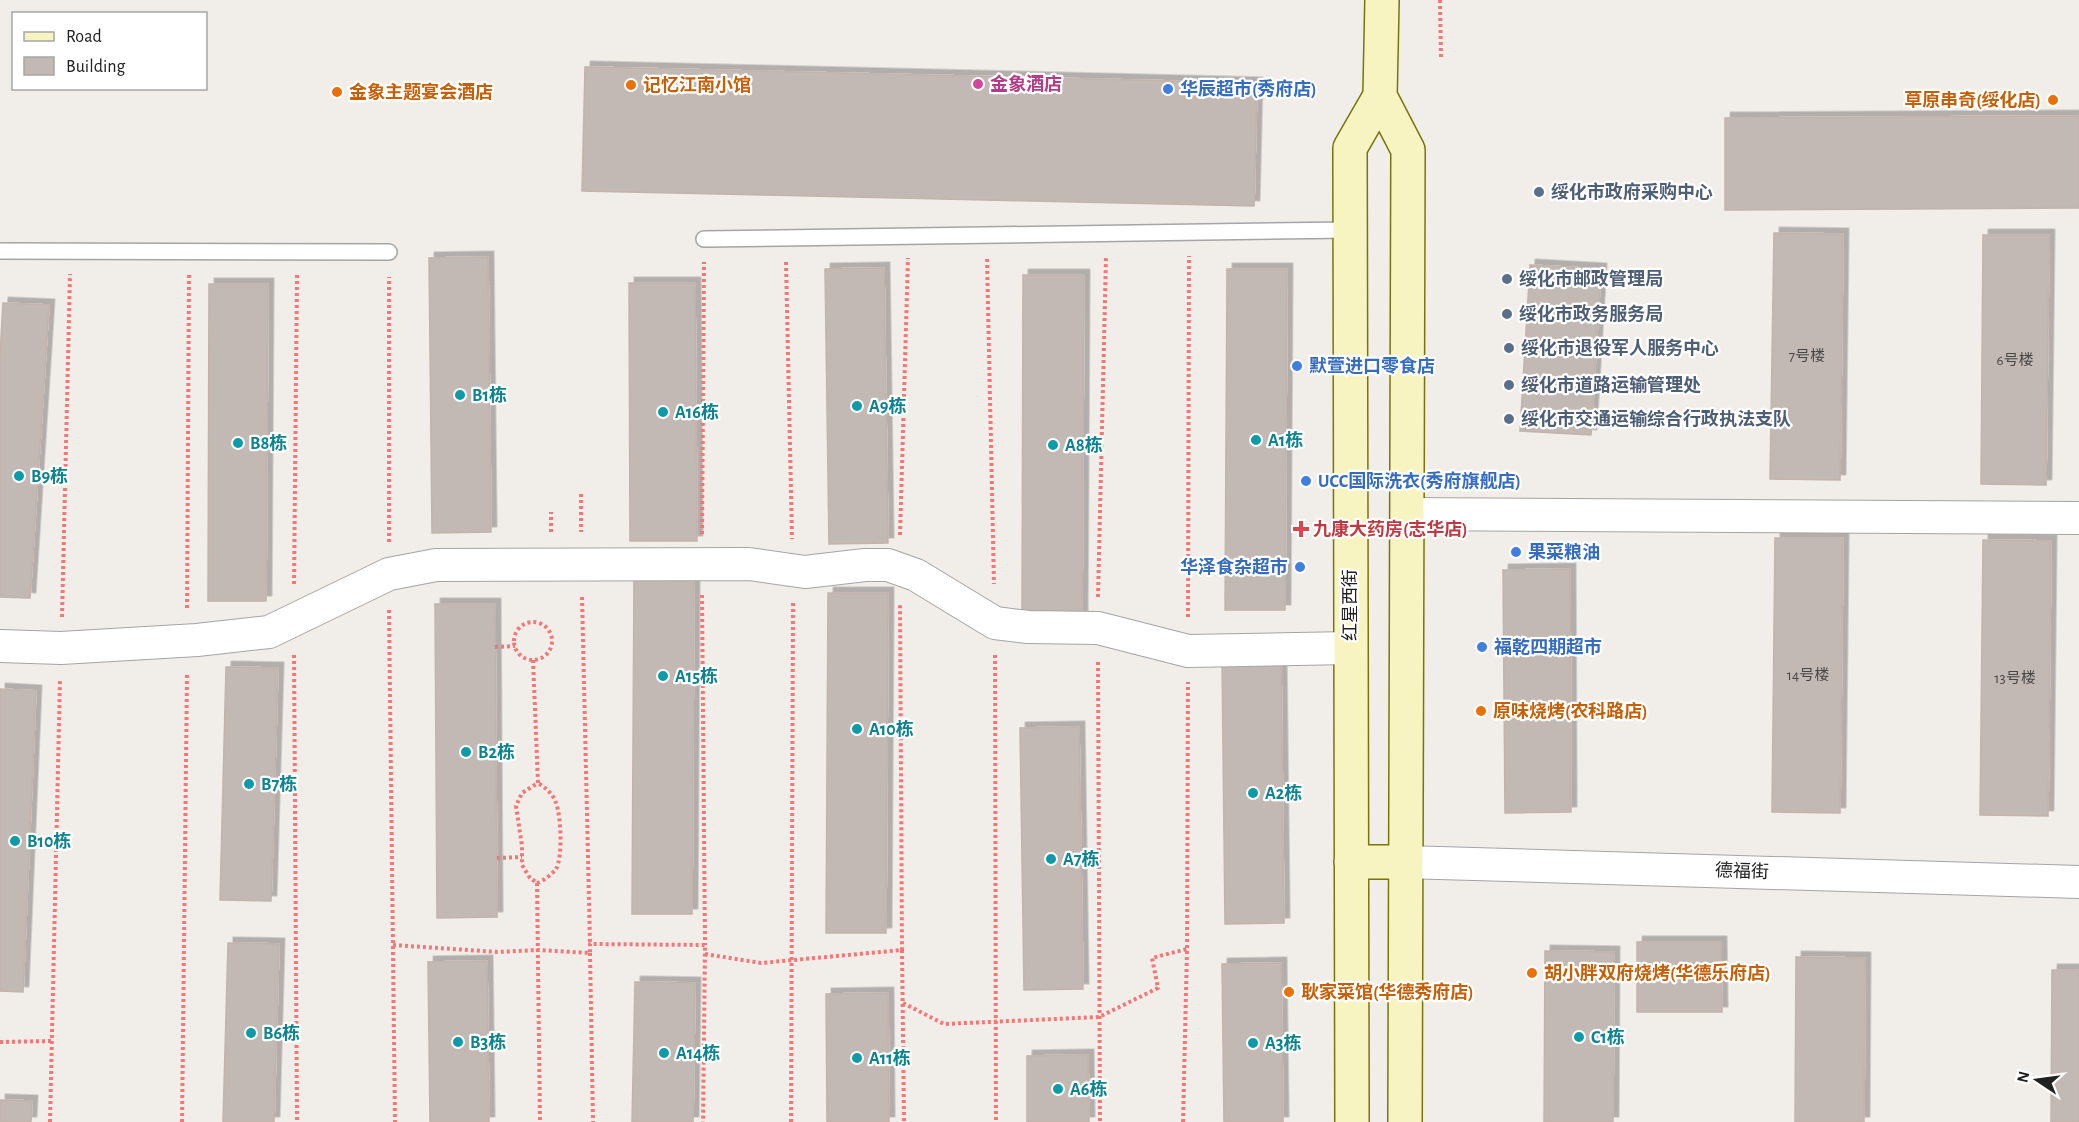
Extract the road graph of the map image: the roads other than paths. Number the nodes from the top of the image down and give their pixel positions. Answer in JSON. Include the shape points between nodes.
{"nodes":[{"id":1,"x":1382,"y":0,"type":"edge"},
{"id":2,"x":1380,"y":96,"type":"junction"},
{"id":3,"x":1350,"y":230,"type":"junction"},
{"id":4,"x":704,"y":239,"type":"dead end"},
{"id":5,"x":0,"y":251,"type":"edge"},
{"id":6,"x":389,"y":252,"type":"road end"},
{"id":7,"x":1407,"y":514,"type":"junction"},
{"id":8,"x":2079,"y":518,"type":"edge"},
{"id":9,"x":0,"y":646,"type":"edge"},
{"id":10,"x":1350,"y":648,"type":"junction"},
{"id":11,"x":1351,"y":862,"type":"junction"},
{"id":12,"x":1404,"y":862,"type":"junction"},
{"id":13,"x":2079,"y":882,"type":"edge"},
{"id":14,"x":1352,"y":1122,"type":"edge"},
{"id":15,"x":1405,"y":1122,"type":"edge"}],
"edges":[{"from":1,"to":2,"type":"main road","name":"红星西街"},
{"from":2,"to":3,"type":"main road","name":"红星西街","via":[[1350,148]]},
{"from":2,"to":7,"type":"main road","name":"红星西街","via":[[1408,150]]},
{"from":3,"to":4,"type":"lane"},
{"from":3,"to":10,"type":"main road","name":"红星西街"},
{"from":5,"to":6,"type":"lane"},
{"from":7,"to":8,"type":"street"},
{"from":7,"to":12,"type":"main road","name":"红星西街"},
{"from":9,"to":10,"type":"street","via":[[61,648],[269,632],[389,574],[436,565],[749,564],[805,572],[888,566],[916,575],[995,623],[1098,628],[1188,651]]},
{"from":10,"to":11,"type":"main road","name":"红星西街"},
{"from":11,"to":12,"type":"main road"},
{"from":11,"to":14,"type":"main road","name":"红星西街"},
{"from":12,"to":13,"type":"street","name":"德福街"},
{"from":12,"to":15,"type":"main road","name":"红星西街"}]}
